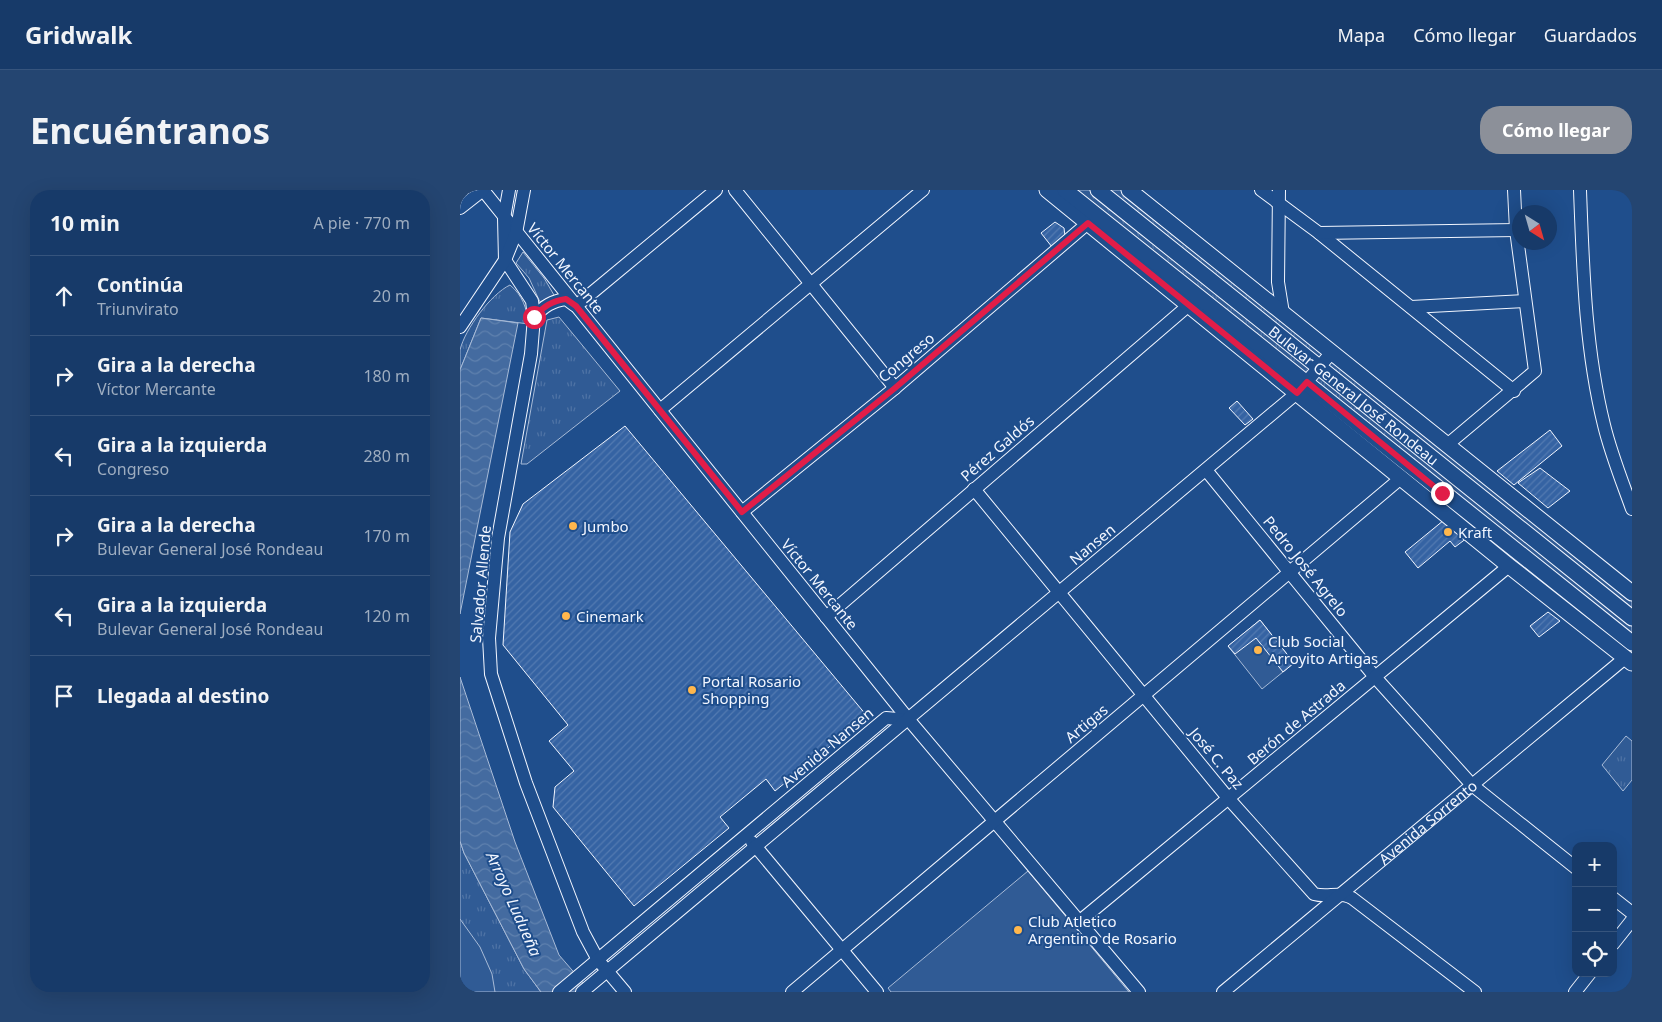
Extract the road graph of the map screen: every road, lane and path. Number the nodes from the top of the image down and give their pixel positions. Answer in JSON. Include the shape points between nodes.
{"nodes":[{"id":1,"x":483,"y":190,"type":"edge"},
{"id":2,"x":509,"y":190,"type":"edge"},
{"id":3,"x":524,"y":190,"type":"edge"},
{"id":4,"x":716,"y":190,"type":"edge"},
{"id":5,"x":735,"y":190,"type":"edge"},
{"id":6,"x":923,"y":190,"type":"edge"},
{"id":7,"x":1047,"y":190,"type":"edge"},
{"id":8,"x":1065,"y":190,"type":"edge"},
{"id":9,"x":1098,"y":190,"type":"edge"},
{"id":10,"x":1261,"y":190,"type":"edge"},
{"id":11,"x":1279,"y":190,"type":"edge"},
{"id":12,"x":1514,"y":190,"type":"edge"},
{"id":13,"x":1580,"y":190,"type":"edge"},
{"id":14,"x":1131,"y":191,"type":"edge"},
{"id":15,"x":1279,"y":204,"type":"junction"},
{"id":16,"x":1515,"y":205,"type":"edge"},
{"id":17,"x":460,"y":208,"type":"edge"},
{"id":18,"x":504,"y":218,"type":"junction"},
{"id":19,"x":1088,"y":223,"type":"junction"},
{"id":20,"x":1512,"y":230,"type":"edge"},
{"id":21,"x":516,"y":233,"type":"junction"},
{"id":22,"x":1319,"y":233,"type":"junction"},
{"id":23,"x":1158,"y":236,"type":"junction"},
{"id":24,"x":1519,"y":250,"type":"edge"},
{"id":25,"x":504,"y":255,"type":"junction"},
{"id":26,"x":1173,"y":277,"type":"junction"},
{"id":27,"x":490,"y":282,"type":"junction"},
{"id":28,"x":811,"y":284,"type":"junction"},
{"id":29,"x":524,"y":286,"type":"junction"},
{"id":30,"x":1525,"y":301,"type":"junction"},
{"id":31,"x":1189,"y":305,"type":"junction"},
{"id":32,"x":576,"y":306,"type":"junction"},
{"id":33,"x":1411,"y":307,"type":"junction"},
{"id":34,"x":534,"y":317,"type":"junction"},
{"id":35,"x":1209,"y":322,"type":"junction"},
{"id":36,"x":1294,"y":322,"type":"junction"},
{"id":37,"x":460,"y":327,"type":"edge"},
{"id":38,"x":1332,"y":352,"type":"junction"},
{"id":39,"x":1320,"y":366,"type":"junction"},
{"id":40,"x":895,"y":388,"type":"junction"},
{"id":41,"x":1302,"y":388,"type":"junction"},
{"id":42,"x":1514,"y":391,"type":"junction"},
{"id":43,"x":660,"y":410,"type":"junction"},
{"id":44,"x":1447,"y":445,"type":"junction"},
{"id":45,"x":1206,"y":470,"type":"junction"},
{"id":46,"x":1401,"y":478,"type":"junction"},
{"id":47,"x":974,"y":490,"type":"junction"},
{"id":48,"x":1442,"y":493,"type":"junction"},
{"id":49,"x":1632,"y":509,"type":"edge"},
{"id":50,"x":742,"y":512,"type":"junction"},
{"id":51,"x":1474,"y":538,"type":"junction"},
{"id":52,"x":1509,"y":566,"type":"junction"},
{"id":53,"x":1290,"y":572,"type":"junction"},
{"id":54,"x":1632,"y":592,"type":"edge"},
{"id":55,"x":1059,"y":593,"type":"junction"},
{"id":56,"x":826,"y":616,"type":"junction"},
{"id":57,"x":1632,"y":618,"type":"edge"},
{"id":58,"x":1632,"y":643,"type":"edge"},
{"id":59,"x":1630,"y":657,"type":"edge"},
{"id":60,"x":1375,"y":677,"type":"junction"},
{"id":61,"x":1144,"y":695,"type":"junction"},
{"id":62,"x":909,"y":720,"type":"junction"},
{"id":63,"x":1472,"y":786,"type":"junction"},
{"id":64,"x":1228,"y":798,"type":"junction"},
{"id":65,"x":995,"y":821,"type":"junction"},
{"id":66,"x":746,"y":836,"type":"junction"},
{"id":67,"x":756,"y":847,"type":"junction"},
{"id":68,"x":1572,"y":865,"type":"edge"},
{"id":69,"x":1339,"y":893,"type":"junction"},
{"id":70,"x":1617,"y":901,"type":"edge"},
{"id":71,"x":1632,"y":912,"type":"edge"},
{"id":72,"x":1632,"y":920,"type":"edge"},
{"id":73,"x":1080,"y":921,"type":"junction"},
{"id":74,"x":1617,"y":939,"type":"edge"},
{"id":75,"x":842,"y":950,"type":"junction"},
{"id":76,"x":598,"y":960,"type":"junction"},
{"id":77,"x":607,"y":972,"type":"junction"},
{"id":78,"x":1587,"y":977,"type":"edge"},
{"id":79,"x":559,"y":992,"type":"edge"},
{"id":80,"x":582,"y":992,"type":"edge"},
{"id":81,"x":625,"y":992,"type":"edge"},
{"id":82,"x":792,"y":992,"type":"edge"},
{"id":83,"x":877,"y":992,"type":"edge"},
{"id":84,"x":1139,"y":992,"type":"edge"},
{"id":85,"x":1223,"y":992,"type":"edge"},
{"id":86,"x":1475,"y":992,"type":"edge"},
{"id":87,"x":1575,"y":992,"type":"edge"}],
"edges":[{"from":1,"to":17,"type":"street"},
{"from":1,"to":18,"type":"street","name":"Víctor Mercante"},
{"from":2,"to":18,"type":"street"},
{"from":3,"to":21,"type":"street"},
{"from":4,"to":32,"type":"street"},
{"from":5,"to":28,"type":"street"},
{"from":6,"to":28,"type":"street"},
{"from":7,"to":19,"type":"main road","name":"Bulevar General José Rondeau"},
{"from":8,"to":26,"type":"main road","name":"Bulevar General José Rondeau"},
{"from":9,"to":23,"type":"main road","name":"Bulevar General José Rondeau"},
{"from":10,"to":15,"type":"street"},
{"from":11,"to":15,"type":"street"},
{"from":12,"to":16,"type":"street"},
{"from":13,"to":49,"type":"street","via":[[1584,300],[1600,401],[1613,456]]},
{"from":14,"to":23,"type":"main road"},
{"from":14,"to":36,"type":"main road","name":"Bulevar General José Rondeau"},
{"from":15,"to":22,"type":"street"},
{"from":15,"to":36,"type":"street","via":[[1278,282],[1283,313]]},
{"from":18,"to":21,"type":"street","name":"Víctor Mercante"},
{"from":18,"to":25,"type":"street"},
{"from":19,"to":31,"type":"main road","name":"Bulevar General José Rondeau"},
{"from":19,"to":40,"type":"street","name":"Congreso"},
{"from":20,"to":22,"type":"street"},
{"from":21,"to":25,"type":"street"},
{"from":21,"to":32,"type":"street","name":"Víctor Mercante"},
{"from":22,"to":33,"type":"street"},
{"from":23,"to":39,"type":"main road","name":"Bulevar General José Rondeau"},
{"from":24,"to":30,"type":"street"},
{"from":25,"to":27,"type":"street"},
{"from":25,"to":29,"type":"street","name":"Salvador Allende"},
{"from":26,"to":35,"type":"main road"},
{"from":26,"to":41,"type":"main road","name":"Bulevar General José Rondeau"},
{"from":27,"to":29,"type":"street","via":[[501,277],[514,278]]},
{"from":27,"to":37,"type":"street"},
{"from":28,"to":40,"type":"street"},
{"from":28,"to":43,"type":"street"},
{"from":29,"to":34,"type":"street","name":"Salvador Allende","via":[[532,300]]},
{"from":30,"to":33,"type":"street"},
{"from":30,"to":42,"type":"street","via":[[1536,371]]},
{"from":31,"to":35,"type":"main road","name":"Bulevar General José Rondeau"},
{"from":31,"to":47,"type":"street","name":"Pérez Galdós"},
{"from":32,"to":34,"type":"street","via":[[566,299],[556,301]]},
{"from":32,"to":43,"type":"street","name":"Víctor Mercante"},
{"from":33,"to":42,"type":"street"},
{"from":34,"to":76,"type":"street","name":"Salvador Allende","via":[[531,354],[498,538],[489,638],[491,674],[526,783],[583,932]]},
{"from":35,"to":41,"type":"main road","name":"Bulevar General José Rondeau"},
{"from":36,"to":38,"type":"main road","name":"Bulevar General José Rondeau"},
{"from":38,"to":39,"type":"street"},
{"from":38,"to":44,"type":"main road","name":"Bulevar General José Rondeau"},
{"from":39,"to":41,"type":"street"},
{"from":39,"to":57,"type":"main road","name":"Bulevar General José Rondeau"},
{"from":40,"to":50,"type":"street","name":"Congreso"},
{"from":41,"to":45,"type":"street","name":"Nansen"},
{"from":41,"to":46,"type":"main road","name":"Bulevar General José Rondeau"},
{"from":41,"to":48,"type":"main road","name":"Bulevar General José Rondeau"},
{"from":42,"to":44,"type":"street"},
{"from":43,"to":50,"type":"street","name":"Víctor Mercante"},
{"from":44,"to":54,"type":"main road","name":"Bulevar General José Rondeau"},
{"from":45,"to":53,"type":"street","name":"Pedro José Agrelo"},
{"from":45,"to":55,"type":"street","name":"Nansen"},
{"from":46,"to":51,"type":"main road","name":"Bulevar General José Rondeau"},
{"from":46,"to":53,"type":"street","name":"Artigas"},
{"from":47,"to":55,"type":"street","name":"José C. Paz"},
{"from":47,"to":56,"type":"street","name":"Pérez Galdós"},
{"from":48,"to":51,"type":"main road"},
{"from":48,"to":58,"type":"main road","name":"Bulevar General José Rondeau"},
{"from":50,"to":56,"type":"street","name":"Víctor Mercante"},
{"from":51,"to":52,"type":"main road","name":"Bulevar General José Rondeau"},
{"from":52,"to":59,"type":"main road","name":"Bulevar General José Rondeau"},
{"from":52,"to":60,"type":"street","name":"Berón de Astrada"},
{"from":53,"to":60,"type":"street","name":"Pedro José Agrelo"},
{"from":53,"to":61,"type":"street","name":"Artigas"},
{"from":55,"to":61,"type":"street","name":"José C. Paz"},
{"from":55,"to":62,"type":"street","name":"Nansen"},
{"from":56,"to":62,"type":"street","name":"Víctor Mercante"},
{"from":59,"to":63,"type":"street","name":"Avenida Sorrento"},
{"from":60,"to":63,"type":"street","name":"Pedro José Agrelo"},
{"from":60,"to":64,"type":"street","name":"Berón de Astrada"},
{"from":61,"to":64,"type":"street","name":"José C. Paz"},
{"from":61,"to":65,"type":"street","name":"Artigas"},
{"from":62,"to":65,"type":"street","name":"Víctor Mercante"},
{"from":62,"to":66,"type":"street","name":"Avenida Nansen","via":[[886,718]]},
{"from":62,"to":67,"type":"street","name":"Avenida Nansen"},
{"from":63,"to":68,"type":"street","name":"Pedro José Agrelo"},
{"from":63,"to":69,"type":"street","name":"Avenida Sorrento"},
{"from":64,"to":69,"type":"street","name":"José C. Paz","via":[[1314,894],[1324,897]]},
{"from":64,"to":73,"type":"street","name":"Berón de Astrada"},
{"from":65,"to":73,"type":"street","name":"Víctor Mercante"},
{"from":65,"to":75,"type":"street","name":"Artigas"},
{"from":66,"to":67,"type":"street"},
{"from":66,"to":76,"type":"street","name":"Avenida Nansen"},
{"from":67,"to":75,"type":"street"},
{"from":67,"to":77,"type":"street","name":"Avenida Nansen"},
{"from":69,"to":85,"type":"street","name":"Avenida Sorrento"},
{"from":69,"to":86,"type":"street","via":[[1352,898]]},
{"from":70,"to":71,"type":"street"},
{"from":72,"to":74,"type":"street"},
{"from":73,"to":84,"type":"street","name":"Víctor Mercante"},
{"from":75,"to":82,"type":"street","name":"Artigas"},
{"from":75,"to":83,"type":"street"},
{"from":76,"to":77,"type":"street","name":"Salvador Allende"},
{"from":76,"to":79,"type":"street","name":"Avenida Nansen"},
{"from":77,"to":80,"type":"street","name":"Avenida Nansen"},
{"from":77,"to":81,"type":"street","name":"Salvador Allende"},
{"from":78,"to":87,"type":"street"}]}
